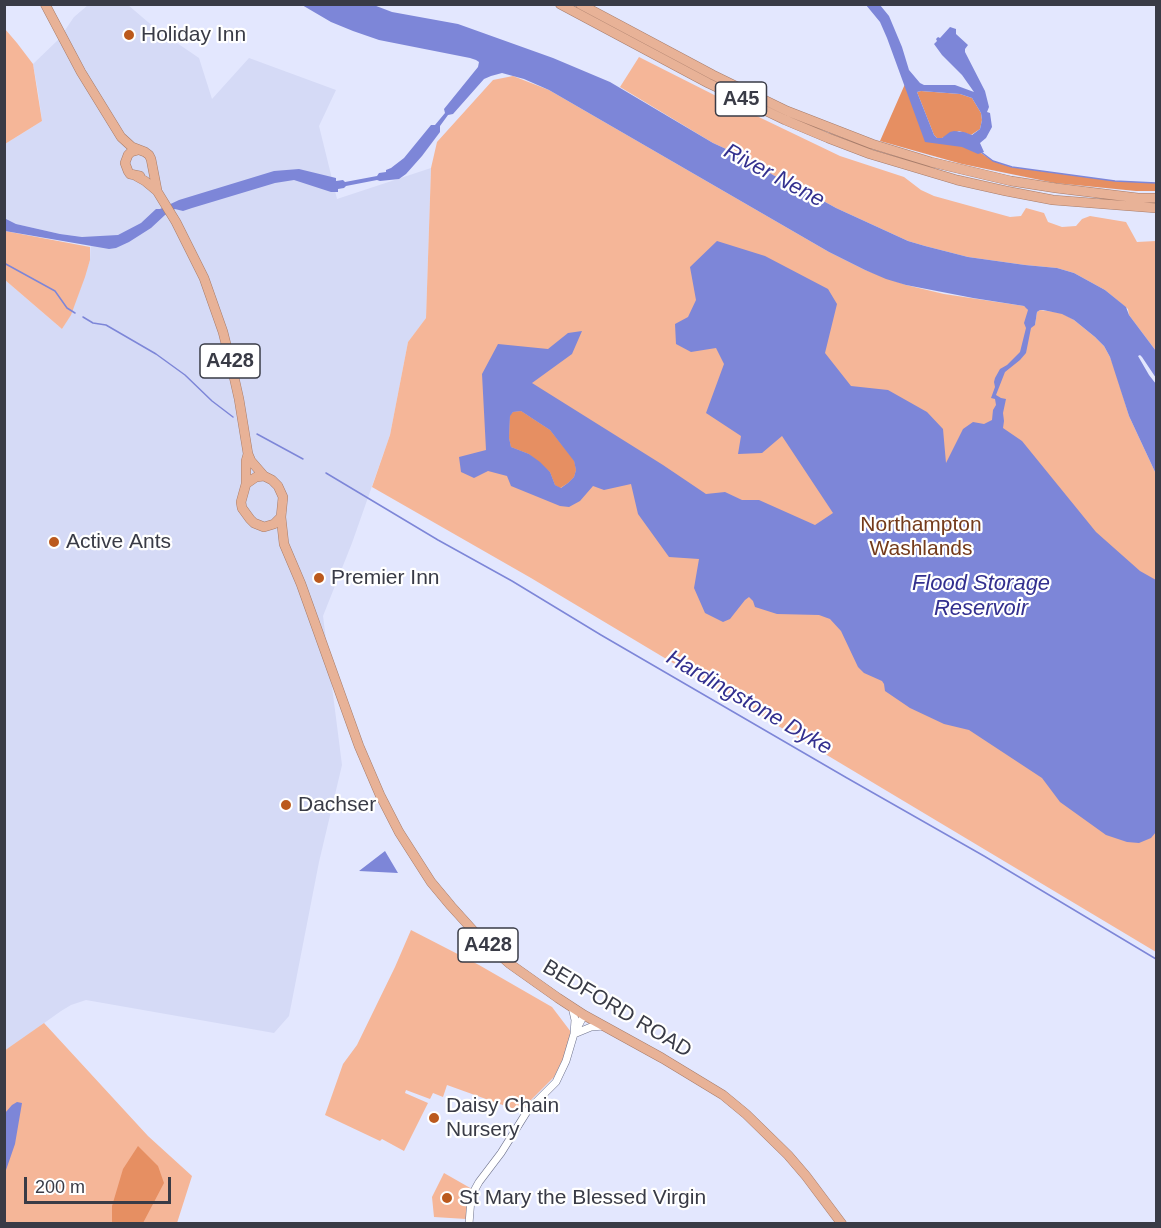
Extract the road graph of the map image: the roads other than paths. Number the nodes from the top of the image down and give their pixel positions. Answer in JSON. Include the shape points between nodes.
{"nodes":[{"id":1,"x":45,"y":4,"type":"edge"},
{"id":2,"x":560,"y":4,"type":"edge"},
{"id":3,"x":580,"y":4,"type":"edge"},
{"id":4,"x":121,"y":137,"type":"junction"},
{"id":5,"x":138,"y":150,"type":"junction"},
{"id":6,"x":126,"y":159,"type":"junction"},
{"id":7,"x":151,"y":165,"type":"junction"},
{"id":8,"x":136,"y":176,"type":"junction"},
{"id":9,"x":157,"y":191,"type":"junction"},
{"id":10,"x":1156,"y":198,"type":"edge"},
{"id":11,"x":1156,"y":208,"type":"edge"},
{"id":12,"x":248,"y":454,"type":"junction"},
{"id":13,"x":264,"y":476,"type":"junction"},
{"id":14,"x":246,"y":484,"type":"junction"},
{"id":15,"x":281,"y":517,"type":"junction"},
{"id":16,"x":264,"y":527,"type":"junction"},
{"id":17,"x":284,"y":544,"type":"junction"},
{"id":18,"x":572,"y":1007,"type":"junction"},
{"id":19,"x":584,"y":1015,"type":"junction"},
{"id":20,"x":604,"y":1026,"type":"junction"},
{"id":21,"x":574,"y":1034,"type":"junction"},
{"id":22,"x":469,"y":1224,"type":"edge"},
{"id":23,"x":842,"y":1224,"type":"edge"}],
"edges":[{"from":1,"to":4,"type":"highway"},
{"from":2,"to":11,"type":"highway","number":"A45","via":[[708,83],[849,146],[957,180],[1053,200]]},
{"from":3,"to":10,"type":"highway","number":"A45","via":[[788,111],[872,144],[1011,180]]},
{"from":4,"to":5,"type":"highway"},
{"from":4,"to":6,"type":"highway"},
{"from":5,"to":6,"type":"highway"},
{"from":5,"to":7,"type":"highway","via":[[149,155]]},
{"from":6,"to":8,"type":"highway","via":[[128,171]]},
{"from":7,"to":8,"type":"highway","via":[[148,173]]},
{"from":7,"to":9,"type":"highway","number":"A428"},
{"from":8,"to":9,"type":"highway","number":"A428"},
{"from":9,"to":12,"type":"highway","number":"A428","via":[[204,278],[223,332]]},
{"from":12,"to":13,"type":"highway","number":"A428"},
{"from":12,"to":14,"type":"highway","number":"A428"},
{"from":13,"to":14,"type":"highway"},
{"from":13,"to":15,"type":"highway","via":[[278,486],[284,497]]},
{"from":14,"to":16,"type":"highway","via":[[242,508],[254,523]]},
{"from":15,"to":16,"type":"highway"},
{"from":15,"to":17,"type":"highway","name":"BEDFORD ROAD","number":"A428"},
{"from":16,"to":17,"type":"highway","name":"BEDFORD ROAD","number":"A428"},
{"from":17,"to":18,"type":"highway","name":"BEDFORD ROAD","number":"A428","via":[[359,746],[380,795],[416,860],[479,937]]},
{"from":18,"to":19,"type":"highway","name":"BEDFORD ROAD","number":"A428"},
{"from":18,"to":21,"type":"street"},
{"from":19,"to":20,"type":"highway","name":"BEDFORD ROAD","number":"A428"},
{"from":19,"to":21,"type":"street"},
{"from":20,"to":21,"type":"street"},
{"from":20,"to":23,"type":"highway","name":"BEDFORD ROAD","number":"A428","via":[[723,1095],[788,1155]]},
{"from":21,"to":22,"type":"street","via":[[556,1082],[528,1110],[474,1191]]}]}
